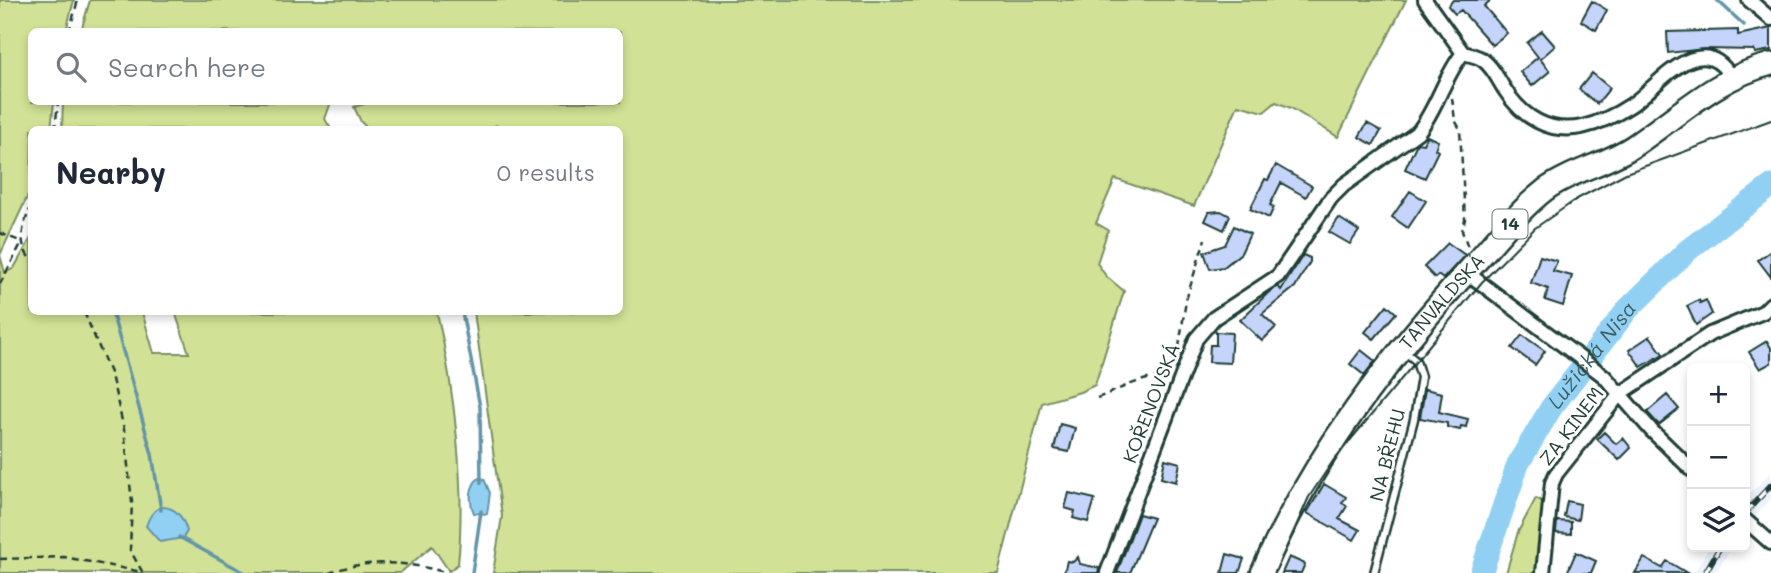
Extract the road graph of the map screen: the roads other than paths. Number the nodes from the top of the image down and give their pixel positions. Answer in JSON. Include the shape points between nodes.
{"nodes":[{"id":1,"x":1425,"y":0,"type":"edge"},
{"id":2,"x":1749,"y":0,"type":"edge"},
{"id":3,"x":1771,"y":19,"type":"edge"},
{"id":4,"x":1463,"y":53,"type":"junction"},
{"id":5,"x":1771,"y":64,"type":"edge"},
{"id":6,"x":1731,"y":76,"type":"junction"},
{"id":7,"x":1468,"y":263,"type":"junction"},
{"id":8,"x":1771,"y":304,"type":"edge"},
{"id":9,"x":1403,"y":349,"type":"junction"},
{"id":10,"x":1620,"y":394,"type":"junction"},
{"id":11,"x":1687,"y":466,"type":"edge"},
{"id":12,"x":1750,"y":524,"type":"edge"},
{"id":13,"x":1771,"y":543,"type":"edge"},
{"id":14,"x":1107,"y":573,"type":"edge"},
{"id":15,"x":1262,"y":573,"type":"edge"},
{"id":16,"x":1374,"y":573,"type":"edge"},
{"id":17,"x":1543,"y":573,"type":"edge"}],
"edges":[{"from":1,"to":4,"type":"street"},
{"from":2,"to":3,"type":"street"},
{"from":4,"to":6,"type":"street","via":[[1482,58],[1521,111],[1558,129],[1580,127],[1621,111],[1687,60],[1710,60],[1724,66]]},
{"from":4,"to":14,"type":"street","name":"KOŘENOVSKÁ","via":[[1418,132],[1331,198],[1278,276],[1214,318],[1196,339]]},
{"from":5,"to":6,"type":"main road","name":"TANVALDSKÁ","number":"14"},
{"from":6,"to":7,"type":"main road","name":"TANVALDSKÁ","number":"14","via":[[1632,147],[1546,189]]},
{"from":7,"to":9,"type":"main road","name":"TANVALDSKÁ","number":"14"},
{"from":7,"to":10,"type":"street"},
{"from":8,"to":10,"type":"street","name":"ZA KINEM","via":[[1763,312],[1710,334]]},
{"from":9,"to":15,"type":"main road","name":"TANVALDSKÁ","number":"14","via":[[1309,476]]},
{"from":9,"to":16,"type":"lane","name":"NA BŘEHU","via":[[1416,361],[1420,377],[1414,419]]},
{"from":10,"to":11,"type":"street"},
{"from":10,"to":17,"type":"street","name":"ZA KINEM","via":[[1556,474]]},
{"from":12,"to":13,"type":"street"}]}
